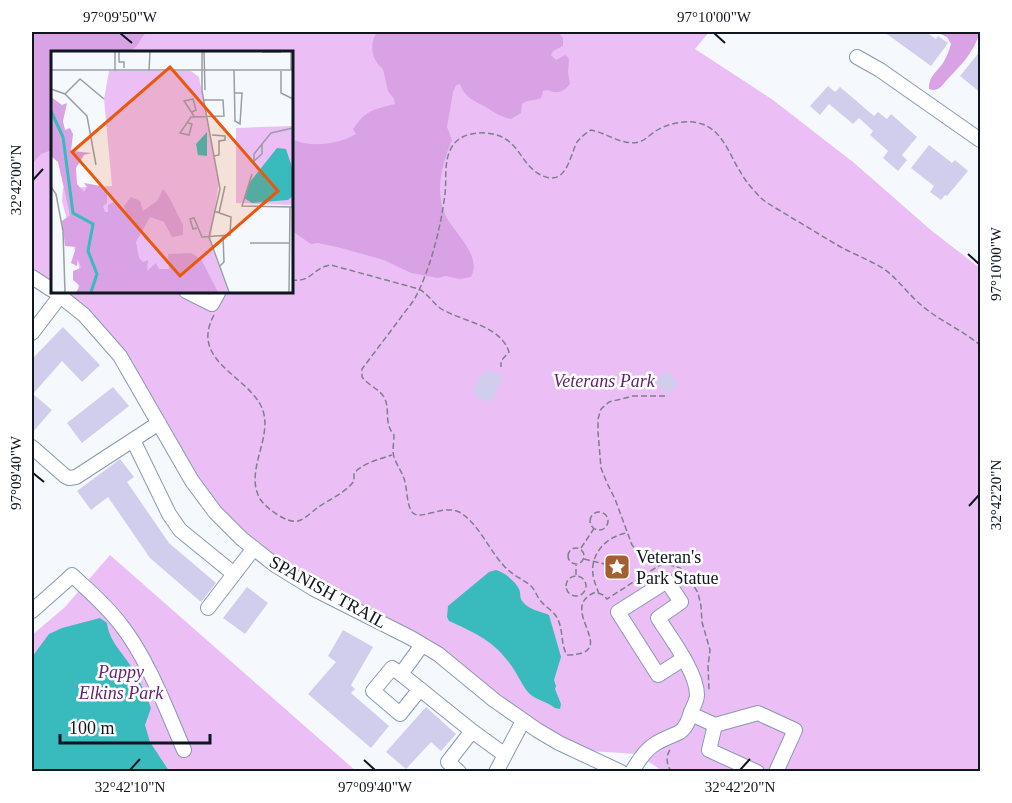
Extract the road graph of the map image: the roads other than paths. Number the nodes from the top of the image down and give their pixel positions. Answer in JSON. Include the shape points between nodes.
{"nodes":[{"id":1,"x":857,"y":57,"type":"dead end"},
{"id":2,"x":981,"y":140,"type":"edge"},
{"id":3,"x":32,"y":277,"type":"edge"},
{"id":4,"x":51,"y":288,"type":"edge"},
{"id":5,"x":58,"y":292,"type":"edge"},
{"id":6,"x":188,"y":292,"type":"edge"},
{"id":7,"x":218,"y":292,"type":"edge"},
{"id":8,"x":32,"y":333,"type":"edge"},
{"id":9,"x":159,"y":423,"type":"junction"},
{"id":10,"x":133,"y":440,"type":"junction"},
{"id":11,"x":32,"y":447,"type":"edge"},
{"id":12,"x":254,"y":548,"type":"junction"},
{"id":13,"x":234,"y":574,"type":"junction"},
{"id":14,"x":208,"y":608,"type":"dead end"},
{"id":15,"x":32,"y":611,"type":"edge"},
{"id":16,"x":422,"y":645,"type":"junction"},
{"id":17,"x":683,"y":659,"type":"junction"},
{"id":18,"x":401,"y":674,"type":"junction"},
{"id":19,"x":420,"y":689,"type":"junction"},
{"id":20,"x":691,"y":714,"type":"junction"},
{"id":21,"x":523,"y":720,"type":"junction"},
{"id":22,"x":715,"y":725,"type":"junction"},
{"id":23,"x":472,"y":731,"type":"junction"},
{"id":24,"x":184,"y":750,"type":"dead end"},
{"id":25,"x":505,"y":755,"type":"junction"},
{"id":26,"x":459,"y":771,"type":"edge"},
{"id":27,"x":496,"y":771,"type":"edge"},
{"id":28,"x":621,"y":771,"type":"edge"},
{"id":29,"x":632,"y":771,"type":"edge"},
{"id":30,"x":757,"y":771,"type":"edge"},
{"id":31,"x":776,"y":771,"type":"edge"}],
"edges":[{"from":1,"to":2,"type":"street"},
{"from":3,"to":4,"type":"street","name":"SPANISH TRAIL"},
{"from":5,"to":8,"type":"street"},
{"from":5,"to":9,"type":"street","name":"SPANISH TRAIL","via":[[120,356]]},
{"from":6,"to":7,"type":"street","via":[[212,304]]},
{"from":9,"to":10,"type":"street"},
{"from":9,"to":12,"type":"street","name":"SPANISH TRAIL","via":[[203,497]]},
{"from":10,"to":11,"type":"street","via":[[69,478]]},
{"from":10,"to":13,"type":"street","via":[[180,530]]},
{"from":12,"to":13,"type":"street"},
{"from":12,"to":16,"type":"street","name":"SPANISH TRAIL","via":[[314,589]]},
{"from":13,"to":14,"type":"street"},
{"from":15,"to":24,"type":"street","via":[[72,575],[104,605],[131,639]]},
{"from":16,"to":18,"type":"street"},
{"from":16,"to":21,"type":"street","name":"SPANISH TRAIL"},
{"from":17,"to":17,"type":"street","via":[[658,618],[681,602],[667,581],[618,612],[658,675]]},
{"from":17,"to":20,"type":"street","via":[[696,686]]},
{"from":18,"to":19,"type":"street"},
{"from":18,"to":19,"type":"street","via":[[392,668],[373,692],[400,714]]},
{"from":19,"to":23,"type":"street"},
{"from":20,"to":22,"type":"street"},
{"from":20,"to":29,"type":"street","via":[[682,731],[654,745]]},
{"from":21,"to":25,"type":"street"},
{"from":21,"to":28,"type":"street","name":"SPANISH TRAIL"},
{"from":22,"to":30,"type":"street","via":[[709,750]]},
{"from":22,"to":31,"type":"street","via":[[758,713],[795,730]]},
{"from":23,"to":25,"type":"street"},
{"from":23,"to":26,"type":"street","via":[[448,762]]},
{"from":25,"to":27,"type":"street"}]}
